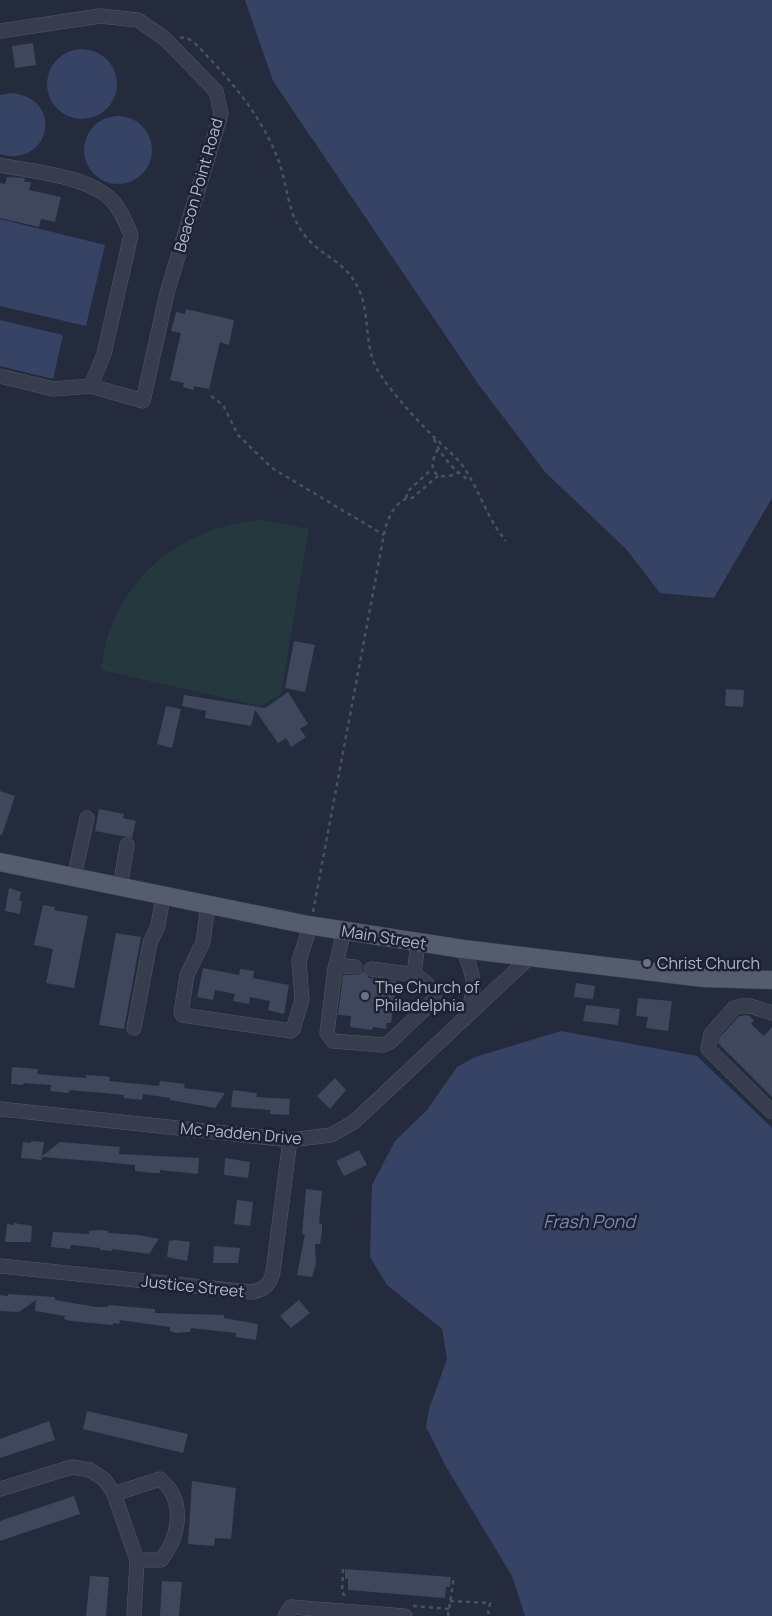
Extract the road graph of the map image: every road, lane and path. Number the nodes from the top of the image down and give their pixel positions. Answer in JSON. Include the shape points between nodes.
{"nodes":[{"id":1,"x":0,"y":30,"type":"edge"},
{"id":2,"x":170,"y":44,"type":"junction"},
{"id":3,"x":0,"y":165,"type":"edge"},
{"id":4,"x":0,"y":376,"type":"edge"},
{"id":5,"x":91,"y":386,"type":"junction"},
{"id":6,"x":210,"y":396,"type":"dead end"},
{"id":7,"x":433,"y":436,"type":"junction"},
{"id":8,"x":438,"y":449,"type":"junction"},
{"id":9,"x":432,"y":469,"type":"junction"},
{"id":10,"x":459,"y":472,"type":"junction"},
{"id":11,"x":438,"y":476,"type":"junction"},
{"id":12,"x":471,"y":482,"type":"junction"},
{"id":13,"x":406,"y":498,"type":"junction"},
{"id":14,"x":384,"y":535,"type":"junction"},
{"id":15,"x":506,"y":540,"type":"dead end"},
{"id":16,"x":87,"y":818,"type":"dead end"},
{"id":17,"x":127,"y":845,"type":"dead end"},
{"id":18,"x":0,"y":862,"type":"edge"},
{"id":19,"x":74,"y":877,"type":"junction"},
{"id":20,"x":120,"y":888,"type":"junction"},
{"id":21,"x":163,"y":896,"type":"junction"},
{"id":22,"x":208,"y":905,"type":"junction"},
{"id":23,"x":310,"y":926,"type":"junction"},
{"id":24,"x":344,"y":931,"type":"junction"},
{"id":25,"x":418,"y":942,"type":"junction"},
{"id":26,"x":463,"y":949,"type":"junction"},
{"id":27,"x":531,"y":956,"type":"junction"},
{"id":28,"x":336,"y":965,"type":"junction"},
{"id":29,"x":355,"y":967,"type":"dead end"},
{"id":30,"x":371,"y":970,"type":"dead end"},
{"id":31,"x":414,"y":975,"type":"junction"},
{"id":32,"x":772,"y":980,"type":"edge"},
{"id":33,"x":772,"y":1013,"type":"edge"},
{"id":34,"x":467,"y":1015,"type":"junction"},
{"id":35,"x":134,"y":1028,"type":"dead end"},
{"id":36,"x":0,"y":1109,"type":"edge"},
{"id":37,"x":772,"y":1112,"type":"edge"},
{"id":38,"x":290,"y":1140,"type":"junction"},
{"id":39,"x":0,"y":1266,"type":"edge"},
{"id":40,"x":0,"y":1489,"type":"edge"},
{"id":41,"x":114,"y":1494,"type":"junction"},
{"id":42,"x":137,"y":1560,"type":"junction"},
{"id":43,"x":454,"y":1577,"type":"dead end"},
{"id":44,"x":450,"y":1601,"type":"junction"},
{"id":45,"x":488,"y":1614,"type":"dead end"},
{"id":46,"x":134,"y":1616,"type":"edge"},
{"id":47,"x":285,"y":1616,"type":"edge"},
{"id":48,"x":405,"y":1616,"type":"edge"},
{"id":49,"x":448,"y":1616,"type":"edge"}],
"edges":[{"from":1,"to":2,"type":"street","name":"Beacon Point Road","via":[[100,16],[138,20]]},
{"from":2,"to":5,"type":"street","name":"Beacon Point Road","via":[[216,91],[221,114],[167,293],[143,401]]},
{"from":2,"to":7,"type":"path","via":[[183,36],[196,44],[231,81],[251,109],[269,138],[302,232],[345,269],[360,293],[369,349],[377,370]]},
{"from":3,"to":5,"type":"street","via":[[100,189],[115,204],[131,235],[104,354]]},
{"from":4,"to":5,"type":"street","via":[[53,389]]},
{"from":6,"to":14,"type":"path","via":[[223,405],[238,435],[272,468]]},
{"from":7,"to":8,"type":"path"},
{"from":7,"to":12,"type":"path","via":[[464,468]]},
{"from":8,"to":9,"type":"path"},
{"from":8,"to":10,"type":"path"},
{"from":9,"to":11,"type":"path"},
{"from":9,"to":13,"type":"path","via":[[408,491]]},
{"from":10,"to":11,"type":"path"},
{"from":10,"to":12,"type":"path"},
{"from":11,"to":13,"type":"path","via":[[412,498]]},
{"from":12,"to":15,"type":"path"},
{"from":13,"to":14,"type":"path","via":[[391,514]]},
{"from":14,"to":23,"type":"path"},
{"from":16,"to":19,"type":"street"},
{"from":17,"to":20,"type":"street"},
{"from":18,"to":19,"type":"main road","name":"Main Street"},
{"from":19,"to":20,"type":"main road","name":"Main Street"},
{"from":20,"to":21,"type":"main road","name":"Main Street"},
{"from":21,"to":22,"type":"main road","name":"Main Street"},
{"from":21,"to":35,"type":"street"},
{"from":22,"to":23,"type":"main road","name":"Main Street"},
{"from":22,"to":23,"type":"street","via":[[203,942],[187,975],[182,1015],[291,1031],[302,1000],[300,960]]},
{"from":23,"to":24,"type":"main road","name":"Main Street"},
{"from":24,"to":25,"type":"main road","name":"Main Street"},
{"from":24,"to":28,"type":"street"},
{"from":25,"to":26,"type":"main road","name":"Main Street"},
{"from":25,"to":31,"type":"street"},
{"from":26,"to":27,"type":"main road","name":"Main Street"},
{"from":26,"to":34,"type":"street","name":"Mc Padden Drive","via":[[475,989]]},
{"from":27,"to":32,"type":"main road","name":"Main Street","via":[[704,978]]},
{"from":27,"to":34,"type":"street","name":"Mc Padden Drive"},
{"from":28,"to":29,"type":"street"},
{"from":28,"to":31,"type":"street","via":[[327,1033],[333,1041],[382,1045],[390,1042],[434,1000],[435,992]]},
{"from":30,"to":31,"type":"street"},
{"from":33,"to":37,"type":"street","via":[[750,1006],[734,1008],[711,1034],[708,1049]]},
{"from":34,"to":38,"type":"street","name":"Mc Padden Drive","via":[[340,1132],[321,1138]]},
{"from":36,"to":38,"type":"street","name":"Mc Padden Drive"},
{"from":38,"to":39,"type":"street","name":"Justice Street","via":[[274,1272],[264,1289],[251,1292]]},
{"from":40,"to":41,"type":"street","via":[[60,1469],[80,1468],[99,1475]]},
{"from":41,"to":42,"type":"street"},
{"from":41,"to":42,"type":"street","via":[[160,1479],[172,1494],[178,1525],[171,1547],[161,1560]]},
{"from":42,"to":46,"type":"street"},
{"from":43,"to":44,"type":"path"},
{"from":44,"to":45,"type":"path","via":[[490,1603]]},
{"from":44,"to":49,"type":"path"},
{"from":47,"to":48,"type":"street","via":[[291,1607]]}]}
